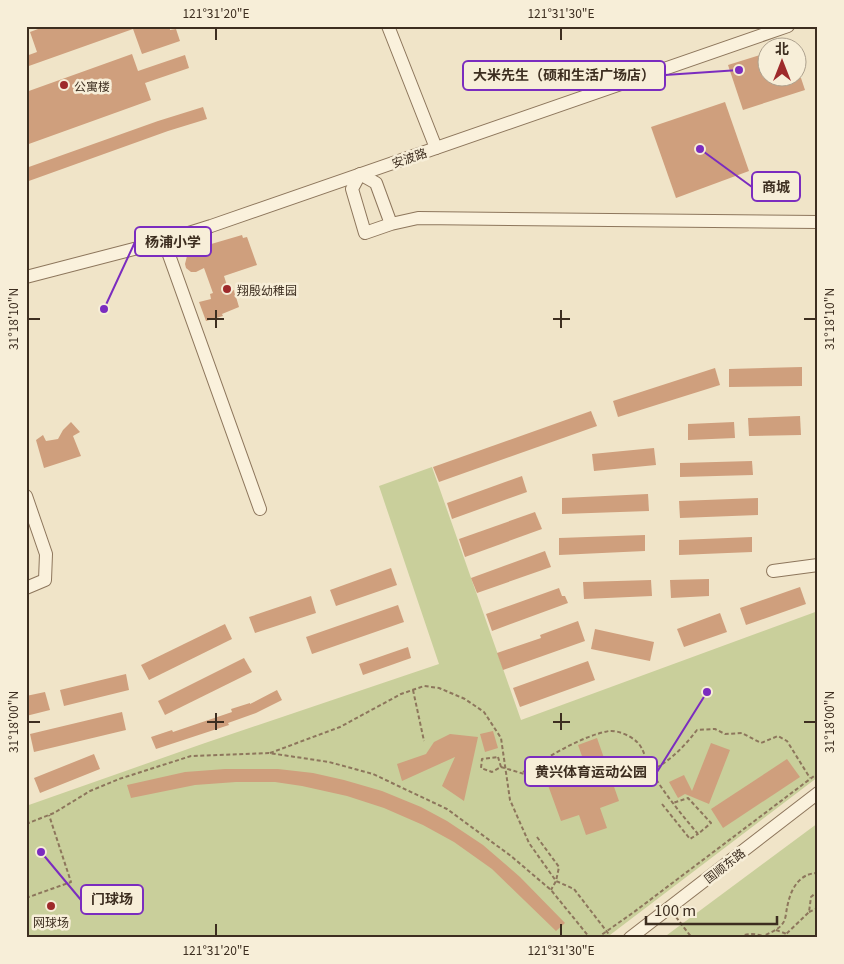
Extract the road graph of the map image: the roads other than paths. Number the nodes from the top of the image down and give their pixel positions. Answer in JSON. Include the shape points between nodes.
{"nodes":[{"id":1,"x":388,"y":26,"type":"edge"},
{"id":2,"x":788,"y":26,"type":"edge"},
{"id":3,"x":436,"y":148,"type":"junction"},
{"id":4,"x":360,"y":174,"type":"junction"},
{"id":5,"x":818,"y":222,"type":"edge"},
{"id":6,"x":391,"y":224,"type":"junction"},
{"id":7,"x":164,"y":241,"type":"junction"},
{"id":8,"x":26,"y":277,"type":"edge"},
{"id":9,"x":26,"y":496,"type":"edge"},
{"id":10,"x":260,"y":509,"type":"dead end"},
{"id":11,"x":818,"y":565,"type":"edge"},
{"id":12,"x":773,"y":571,"type":"dead end"},
{"id":13,"x":26,"y":588,"type":"edge"},
{"id":14,"x":818,"y":793,"type":"edge"},
{"id":15,"x":630,"y":938,"type":"edge"}],
"edges":[{"from":1,"to":3,"type":"street"},
{"from":2,"to":3,"type":"street","name":"安波路"},
{"from":3,"to":4,"type":"street","name":"安波路"},
{"from":4,"to":6,"type":"street","via":[[376,183]]},
{"from":4,"to":6,"type":"street","via":[[352,189],[365,233]]},
{"from":4,"to":7,"type":"street","name":"安波路"},
{"from":5,"to":6,"type":"street","via":[[418,218]]},
{"from":7,"to":8,"type":"street","name":"安波路"},
{"from":7,"to":10,"type":"street"},
{"from":9,"to":13,"type":"street","via":[[46,554],[45,580]]},
{"from":11,"to":12,"type":"street"},
{"from":14,"to":15,"type":"street","name":"国顺东路"}]}
